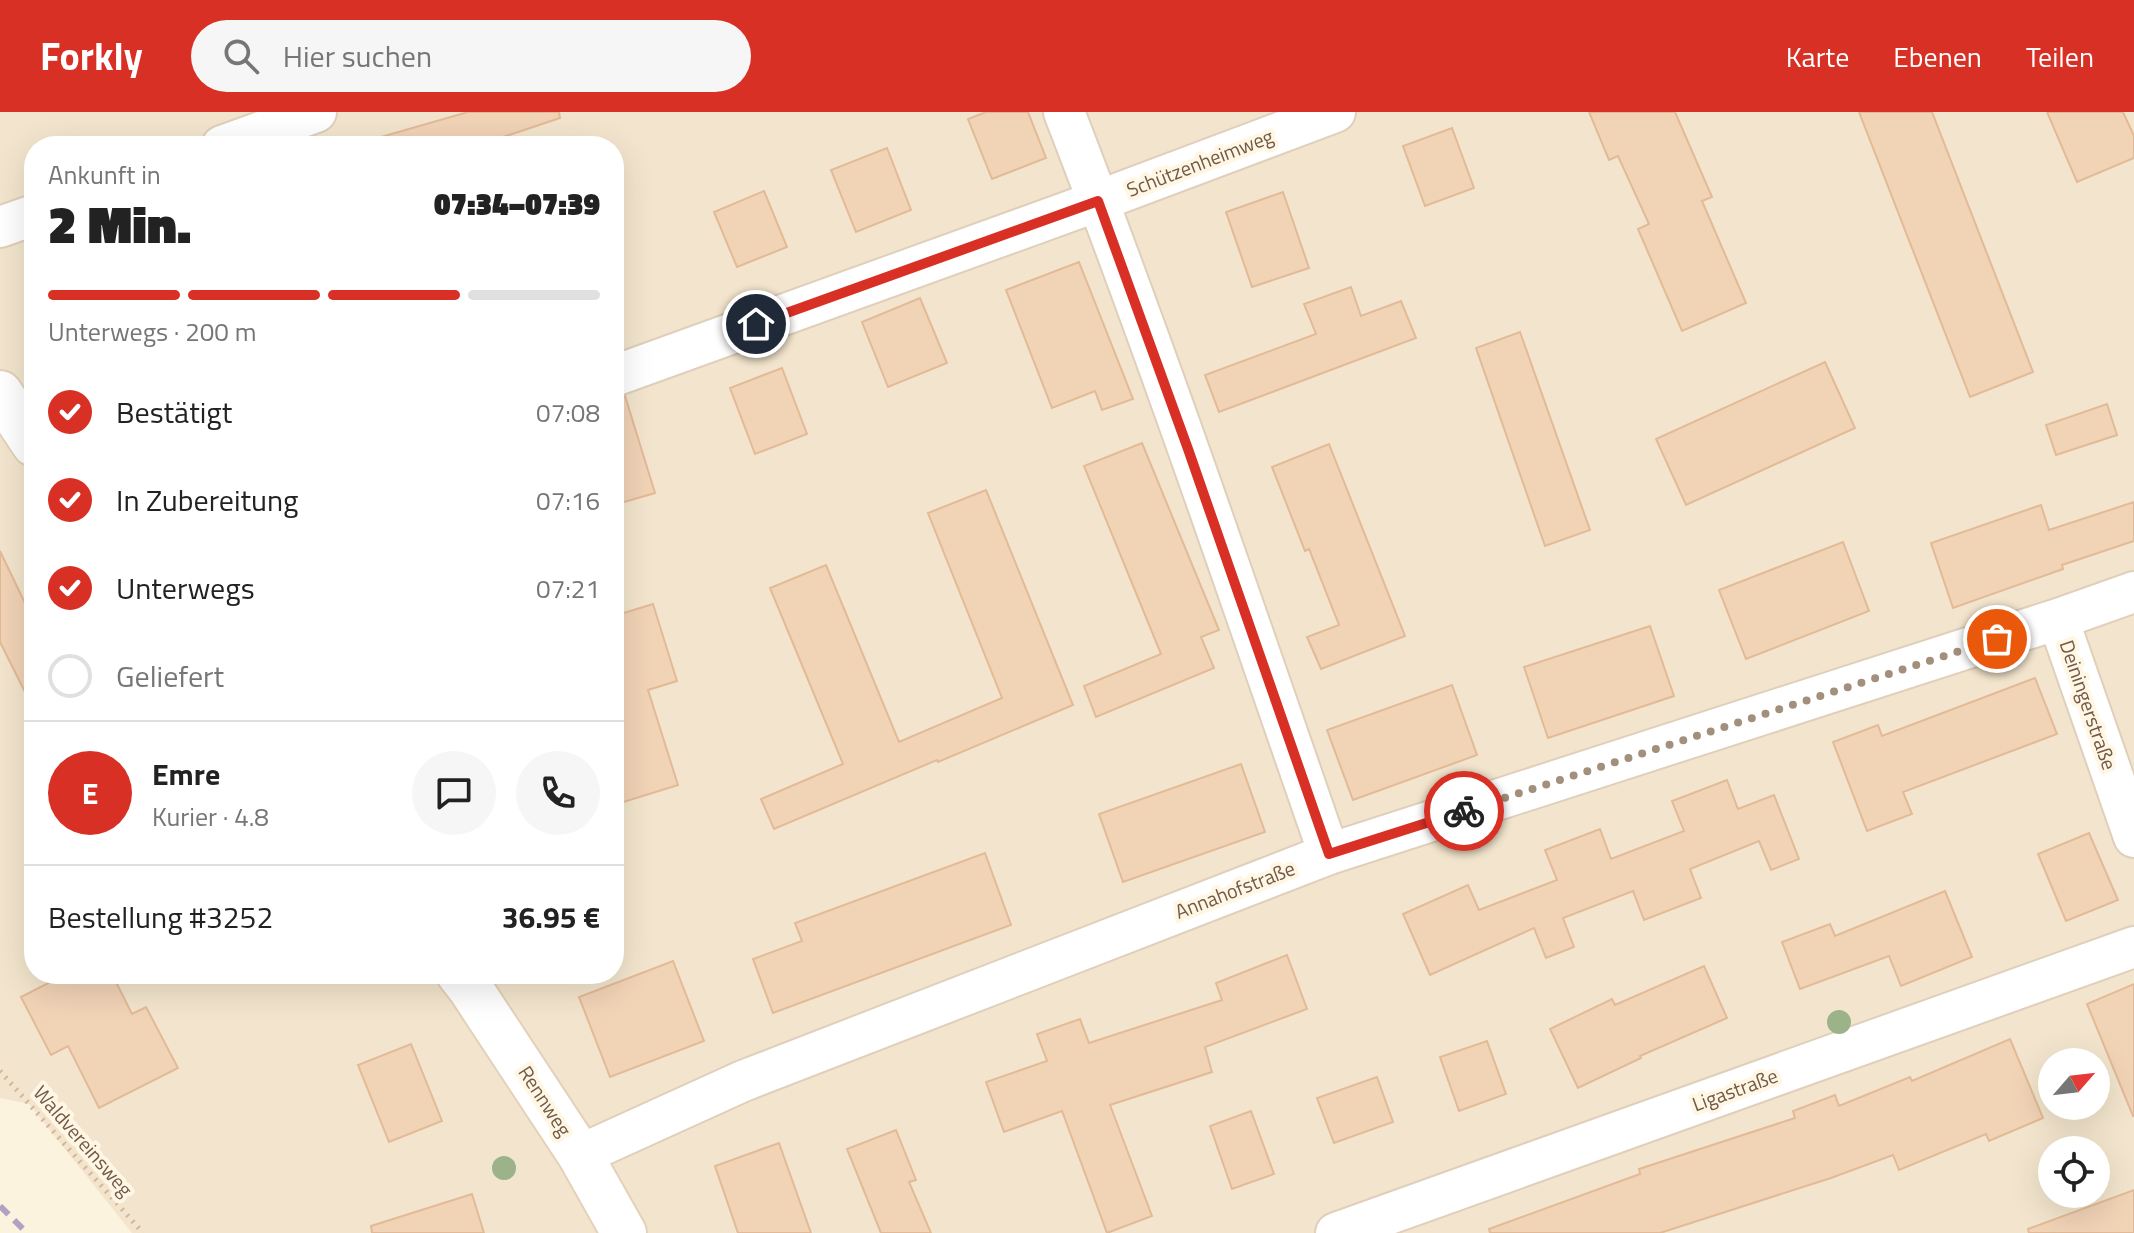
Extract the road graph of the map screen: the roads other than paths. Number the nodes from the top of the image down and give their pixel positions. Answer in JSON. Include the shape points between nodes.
{"nodes":[{"id":1,"x":316,"y":112,"type":"edge"},
{"id":2,"x":1064,"y":112,"type":"edge"},
{"id":3,"x":1335,"y":112,"type":"edge"},
{"id":4,"x":250,"y":136,"type":"edge"},
{"id":5,"x":1098,"y":201,"type":"junction"},
{"id":6,"x":24,"y":219,"type":"edge"},
{"id":7,"x":0,"y":227,"type":"edge"},
{"id":8,"x":624,"y":372,"type":"edge"},
{"id":9,"x":0,"y":393,"type":"edge"},
{"id":10,"x":24,"y":429,"type":"edge"},
{"id":11,"x":2134,"y":592,"type":"edge"},
{"id":12,"x":2058,"y":619,"type":"junction"},
{"id":13,"x":2134,"y":837,"type":"edge"},
{"id":14,"x":1329,"y":854,"type":"junction"},
{"id":15,"x":2134,"y":947,"type":"edge"},
{"id":16,"x":467,"y":984,"type":"edge"},
{"id":17,"x":580,"y":1155,"type":"junction"},
{"id":18,"x":624,"y":1233,"type":"edge"},
{"id":19,"x":1336,"y":1233,"type":"edge"}],
"edges":[{"from":1,"to":4,"type":"street"},
{"from":2,"to":5,"type":"street"},
{"from":3,"to":5,"type":"street","name":"Schützenheimweg"},
{"from":5,"to":8,"type":"street","name":"Schützenheimweg"},
{"from":5,"to":14,"type":"street"},
{"from":6,"to":7,"type":"street"},
{"from":9,"to":10,"type":"street"},
{"from":11,"to":12,"type":"street","name":"Annahofstraße"},
{"from":12,"to":13,"type":"street","name":"Deiningerstraße"},
{"from":12,"to":14,"type":"street","name":"Annahofstraße"},
{"from":14,"to":17,"type":"street","name":"Annahofstraße","via":[[743,1081]]},
{"from":15,"to":19,"type":"street","name":"Ligastraße"},
{"from":16,"to":17,"type":"street","name":"Rennweg"},
{"from":17,"to":18,"type":"street","name":"Rennweg"}]}
